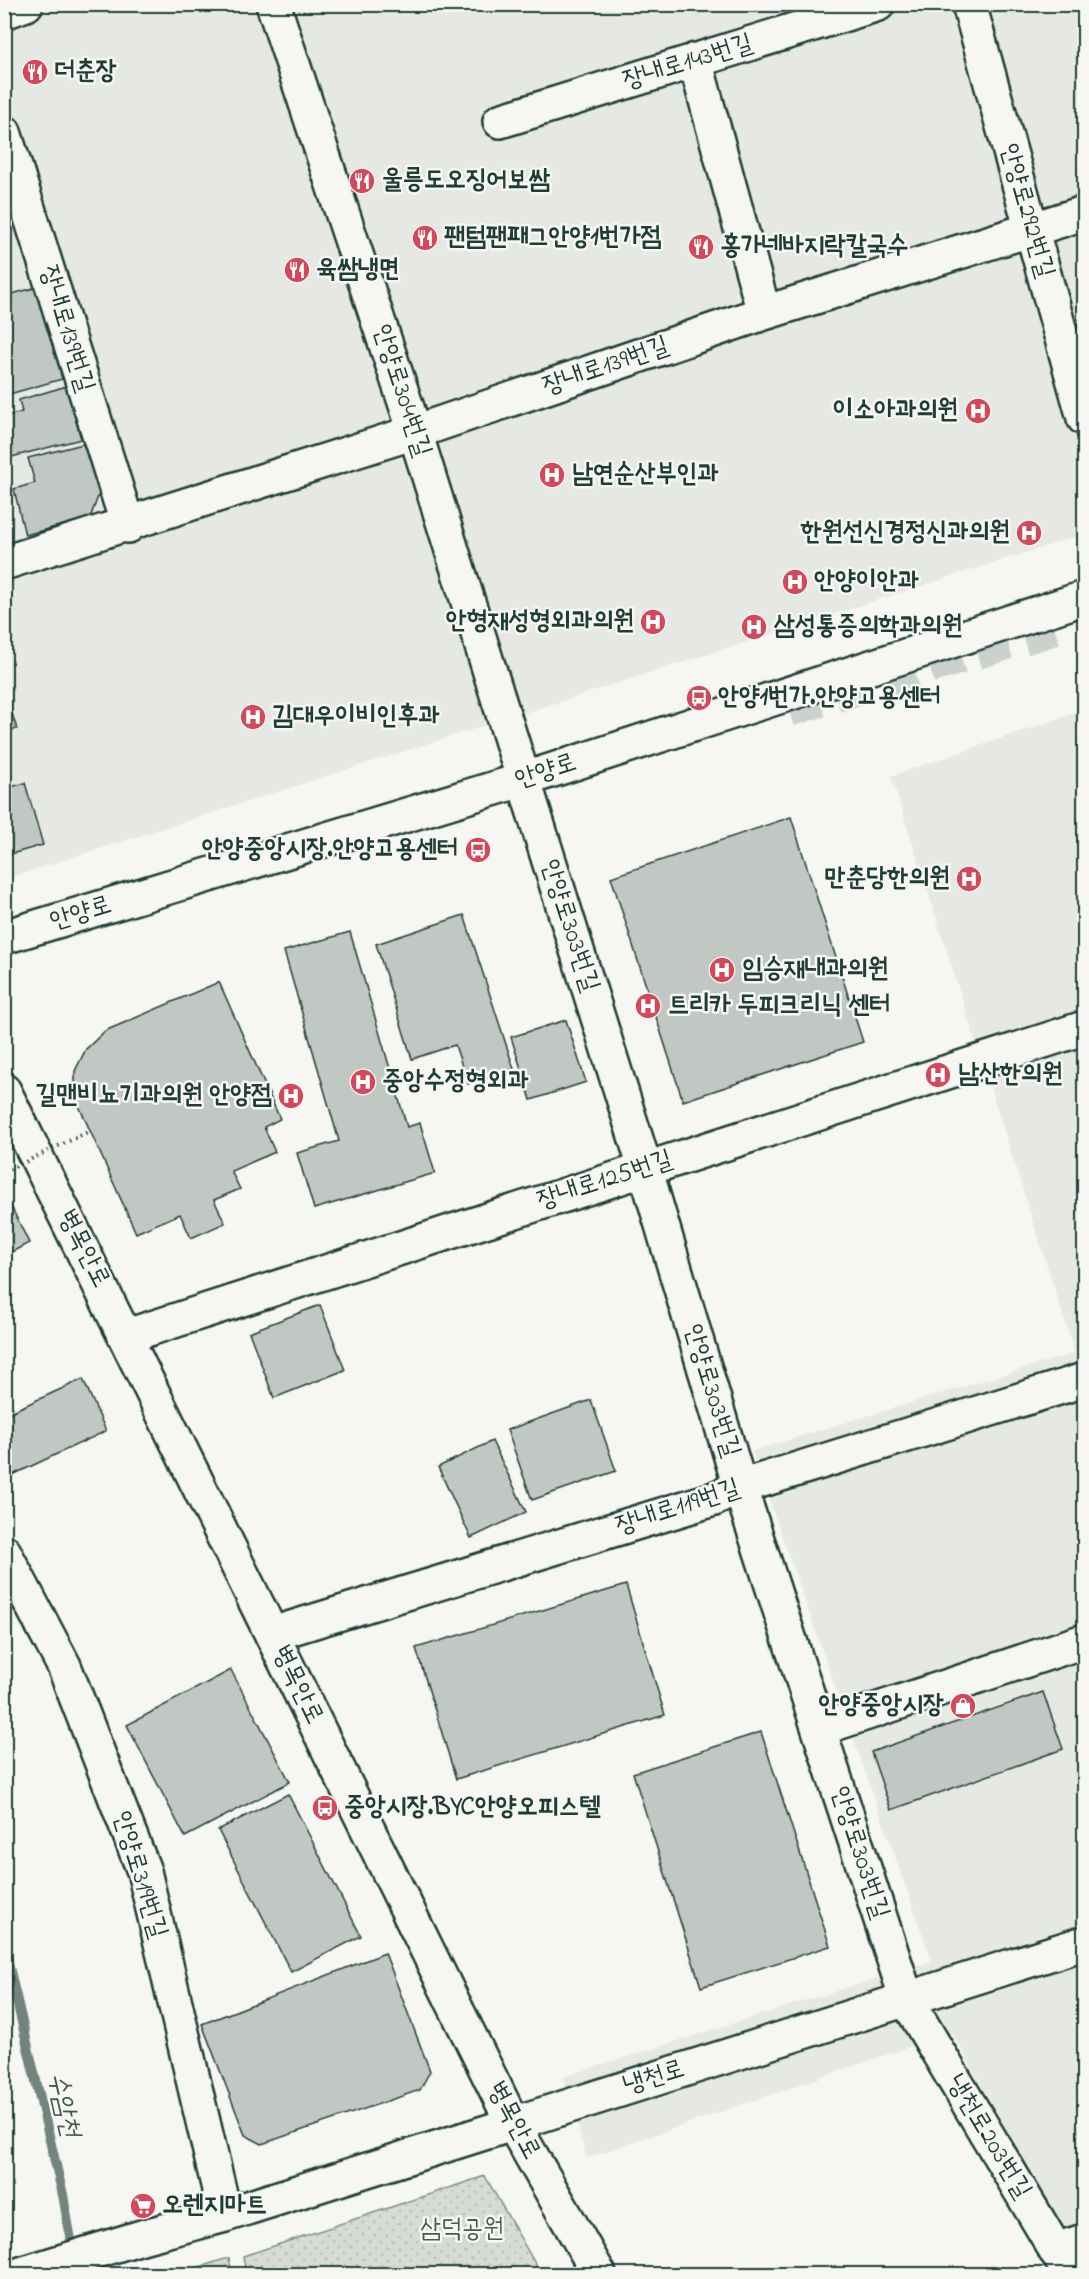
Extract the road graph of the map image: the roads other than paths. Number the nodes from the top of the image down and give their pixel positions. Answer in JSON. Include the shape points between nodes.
{"nodes":[{"id":1,"x":26,"y":4,"type":"edge"},
{"id":2,"x":273,"y":4,"type":"edge"},
{"id":3,"x":878,"y":4,"type":"edge"},
{"id":4,"x":969,"y":4,"type":"edge"},
{"id":5,"x":4,"y":12,"type":"edge"},
{"id":6,"x":695,"y":60,"type":"junction"},
{"id":7,"x":500,"y":121,"type":"dead end"},
{"id":8,"x":4,"y":132,"type":"edge"},
{"id":9,"x":1084,"y":213,"type":"edge"},
{"id":10,"x":1031,"y":230,"type":"junction"},
{"id":11,"x":764,"y":313,"type":"junction"},
{"id":12,"x":1084,"y":418,"type":"edge"},
{"id":13,"x":415,"y":432,"type":"junction"},
{"id":14,"x":129,"y":526,"type":"junction"},
{"id":15,"x":4,"y":563,"type":"edge"},
{"id":16,"x":1084,"y":598,"type":"edge"},
{"id":17,"x":522,"y":780,"type":"junction"},
{"id":18,"x":4,"y":937,"type":"edge"},
{"id":19,"x":1084,"y":1028,"type":"edge"},
{"id":20,"x":4,"y":1091,"type":"edge"},
{"id":21,"x":645,"y":1168,"type":"junction"},
{"id":22,"x":127,"y":1336,"type":"junction"},
{"id":23,"x":1084,"y":1380,"type":"edge"},
{"id":24,"x":740,"y":1487,"type":"junction"},
{"id":25,"x":4,"y":1552,"type":"edge"},
{"id":26,"x":272,"y":1634,"type":"junction"},
{"id":27,"x":1084,"y":1641,"type":"edge"},
{"id":28,"x":819,"y":1729,"type":"junction"},
{"id":29,"x":1084,"y":1943,"type":"edge"},
{"id":30,"x":907,"y":2000,"type":"junction"},
{"id":31,"x":512,"y":2122,"type":"junction"},
{"id":32,"x":225,"y":2215,"type":"junction"},
{"id":33,"x":1070,"y":2255,"type":"edge"},
{"id":34,"x":21,"y":2274,"type":"edge"},
{"id":35,"x":599,"y":2274,"type":"edge"}],
"edges":[{"from":1,"to":5,"type":"street"},
{"from":2,"to":13,"type":"street","name":"안양로304번길"},
{"from":3,"to":6,"type":"street","name":"장내로143번길"},
{"from":4,"to":10,"type":"street","name":"안양로292번길"},
{"from":6,"to":7,"type":"street","name":"장내로143번길"},
{"from":6,"to":11,"type":"street"},
{"from":8,"to":14,"type":"street","name":"장내로139번길"},
{"from":9,"to":10,"type":"street","name":"장내로139번길"},
{"from":10,"to":11,"type":"street","name":"장내로139번길"},
{"from":10,"to":12,"type":"street","name":"안양로292번길"},
{"from":11,"to":13,"type":"street","name":"장내로139번길"},
{"from":13,"to":14,"type":"street","name":"장내로139번길"},
{"from":13,"to":17,"type":"street","name":"안양로304번길"},
{"from":14,"to":15,"type":"street","name":"장내로139번길"},
{"from":16,"to":17,"type":"street","name":"안양로"},
{"from":17,"to":18,"type":"street","name":"안양로"},
{"from":17,"to":21,"type":"street","name":"안양로303번길"},
{"from":19,"to":21,"type":"street","name":"장내로125번길"},
{"from":20,"to":22,"type":"street","name":"병목안로"},
{"from":21,"to":22,"type":"street","name":"장내로125번길"},
{"from":21,"to":24,"type":"street","name":"안양로303번길"},
{"from":22,"to":26,"type":"street","name":"병목안로"},
{"from":23,"to":24,"type":"street","name":"장내로119번길"},
{"from":24,"to":26,"type":"street","name":"장내로119번길","via":[[714,1499]]},
{"from":24,"to":28,"type":"street","name":"안양로303번길"},
{"from":25,"to":32,"type":"street","name":"안양로319번길","via":[[64,1666],[144,1871]]},
{"from":26,"to":31,"type":"street","name":"병목안로"},
{"from":27,"to":28,"type":"street"},
{"from":28,"to":30,"type":"street","name":"안양로303번길"},
{"from":29,"to":30,"type":"street","name":"냉천로"},
{"from":30,"to":31,"type":"street","name":"냉천로"},
{"from":30,"to":33,"type":"street","name":"냉천로203번길"},
{"from":31,"to":32,"type":"street","name":"냉천로"},
{"from":31,"to":35,"type":"street","name":"병목안로"},
{"from":32,"to":34,"type":"street","name":"냉천로"}]}
